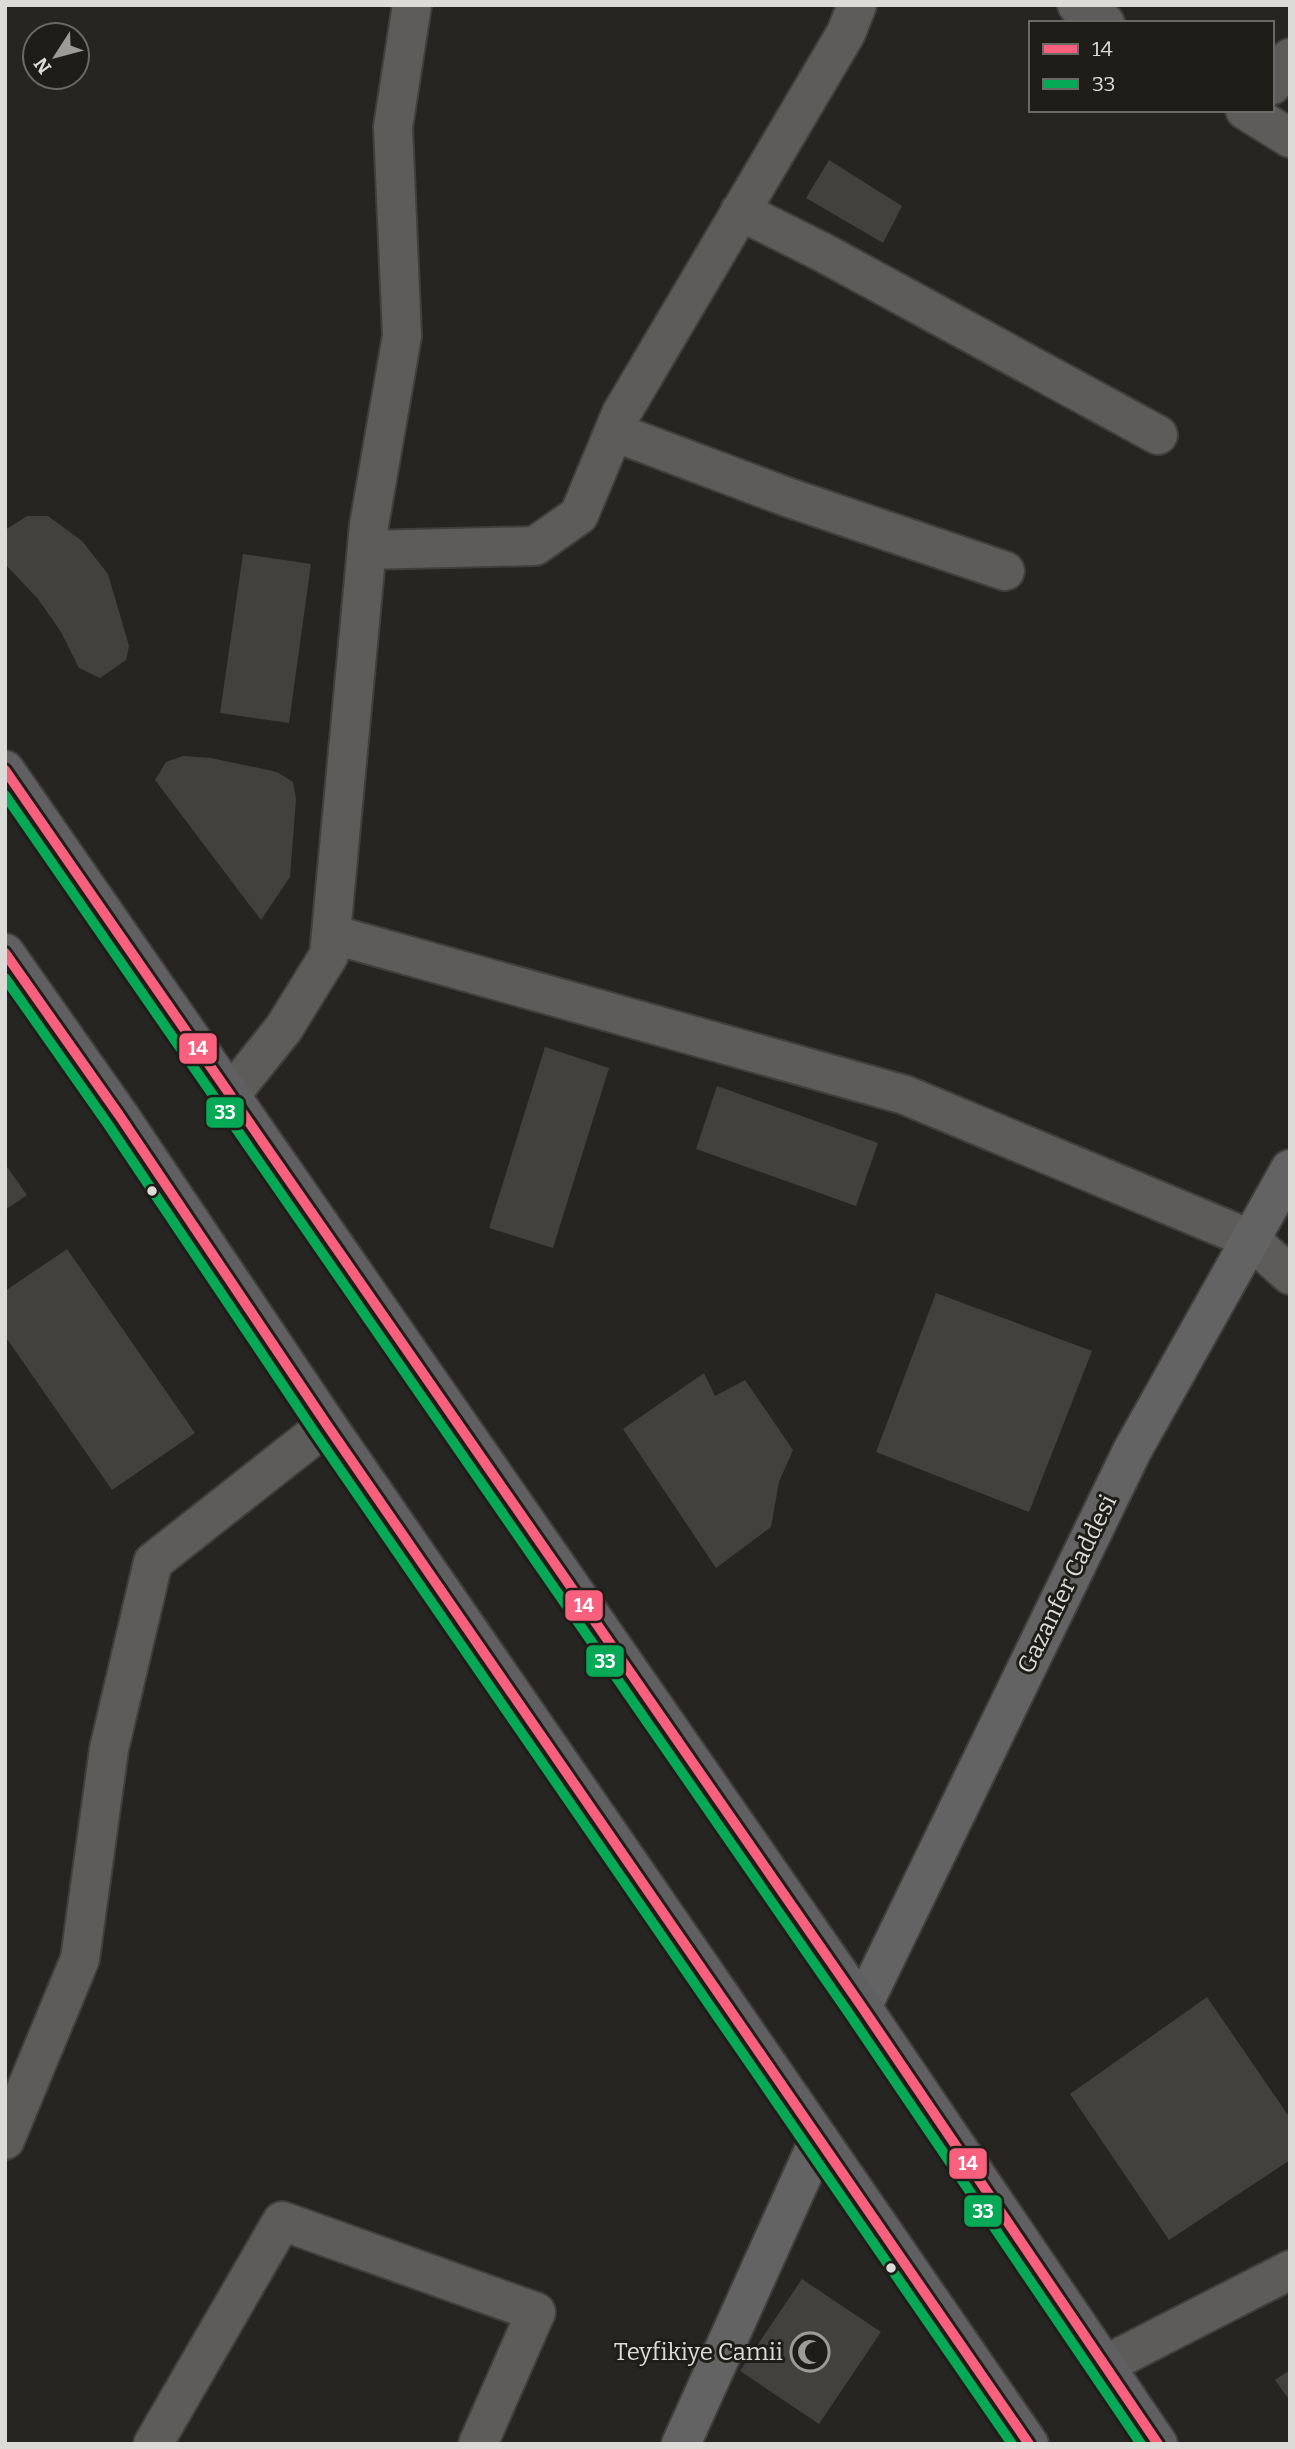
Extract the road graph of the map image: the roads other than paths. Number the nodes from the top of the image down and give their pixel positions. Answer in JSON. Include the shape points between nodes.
{"nodes":[{"id":1,"x":412,"y":5,"type":"edge"},
{"id":2,"x":857,"y":5,"type":"edge"},
{"id":3,"x":1077,"y":5,"type":"edge"},
{"id":4,"x":1102,"y":21,"type":"edge"},
{"id":5,"x":1290,"y":58,"type":"edge"},
{"id":6,"x":1274,"y":80,"type":"edge"},
{"id":7,"x":1263,"y":112,"type":"edge"},
{"id":8,"x":1290,"y":138,"type":"edge"},
{"id":9,"x":740,"y":211,"type":"junction"},
{"id":10,"x":614,"y":432,"type":"junction"},
{"id":11,"x":1158,"y":435,"type":"dead end"},
{"id":12,"x":367,"y":550,"type":"junction"},
{"id":13,"x":1004,"y":571,"type":"dead end"},
{"id":14,"x":5,"y":770,"type":"edge"},
{"id":15,"x":331,"y":934,"type":"junction"},
{"id":16,"x":5,"y":953,"type":"edge"},
{"id":17,"x":231,"y":1094,"type":"junction"},
{"id":18,"x":1290,"y":1169,"type":"edge"},
{"id":19,"x":1250,"y":1239,"type":"junction"},
{"id":20,"x":1290,"y":1275,"type":"edge"},
{"id":21,"x":327,"y":1425,"type":"junction"},
{"id":22,"x":862,"y":2007,"type":"junction"},
{"id":23,"x":819,"y":2139,"type":"junction"},
{"id":24,"x":5,"y":2140,"type":"edge"},
{"id":25,"x":1290,"y":2270,"type":"edge"},
{"id":26,"x":1105,"y":2365,"type":"junction"},
{"id":27,"x":153,"y":2444,"type":"edge"},
{"id":28,"x":478,"y":2444,"type":"edge"},
{"id":29,"x":681,"y":2444,"type":"edge"},
{"id":30,"x":1029,"y":2444,"type":"edge"},
{"id":31,"x":1158,"y":2444,"type":"edge"}],
"edges":[{"from":1,"to":12,"type":"street","via":[[393,127],[402,335]]},
{"from":2,"to":9,"type":"street","via":[[846,33]]},
{"from":3,"to":4,"type":"street"},
{"from":5,"to":6,"type":"street"},
{"from":7,"to":8,"type":"street"},
{"from":9,"to":10,"type":"street"},
{"from":9,"to":11,"type":"street"},
{"from":10,"to":12,"type":"street","via":[[579,515],[535,546]]},
{"from":10,"to":13,"type":"street"},
{"from":12,"to":15,"type":"street"},
{"from":14,"to":17,"type":"main road"},
{"from":15,"to":17,"type":"street","via":[[329,955],[297,1007]]},
{"from":15,"to":19,"type":"street","via":[[905,1095]]},
{"from":16,"to":21,"type":"main road"},
{"from":17,"to":22,"type":"main road"},
{"from":18,"to":19,"type":"street","name":"Gazanfer Caddesi"},
{"from":19,"to":20,"type":"street"},
{"from":19,"to":22,"type":"street","name":"Gazanfer Caddesi","via":[[1132,1451]]},
{"from":21,"to":23,"type":"main road"},
{"from":21,"to":24,"type":"street","via":[[153,1562],[108,1749],[80,1959]]},
{"from":22,"to":26,"type":"main road"},
{"from":23,"to":29,"type":"street"},
{"from":23,"to":30,"type":"main road"},
{"from":25,"to":26,"type":"street"},
{"from":26,"to":31,"type":"main road"},
{"from":27,"to":28,"type":"street","via":[[282,2221],[536,2312]]}]}
